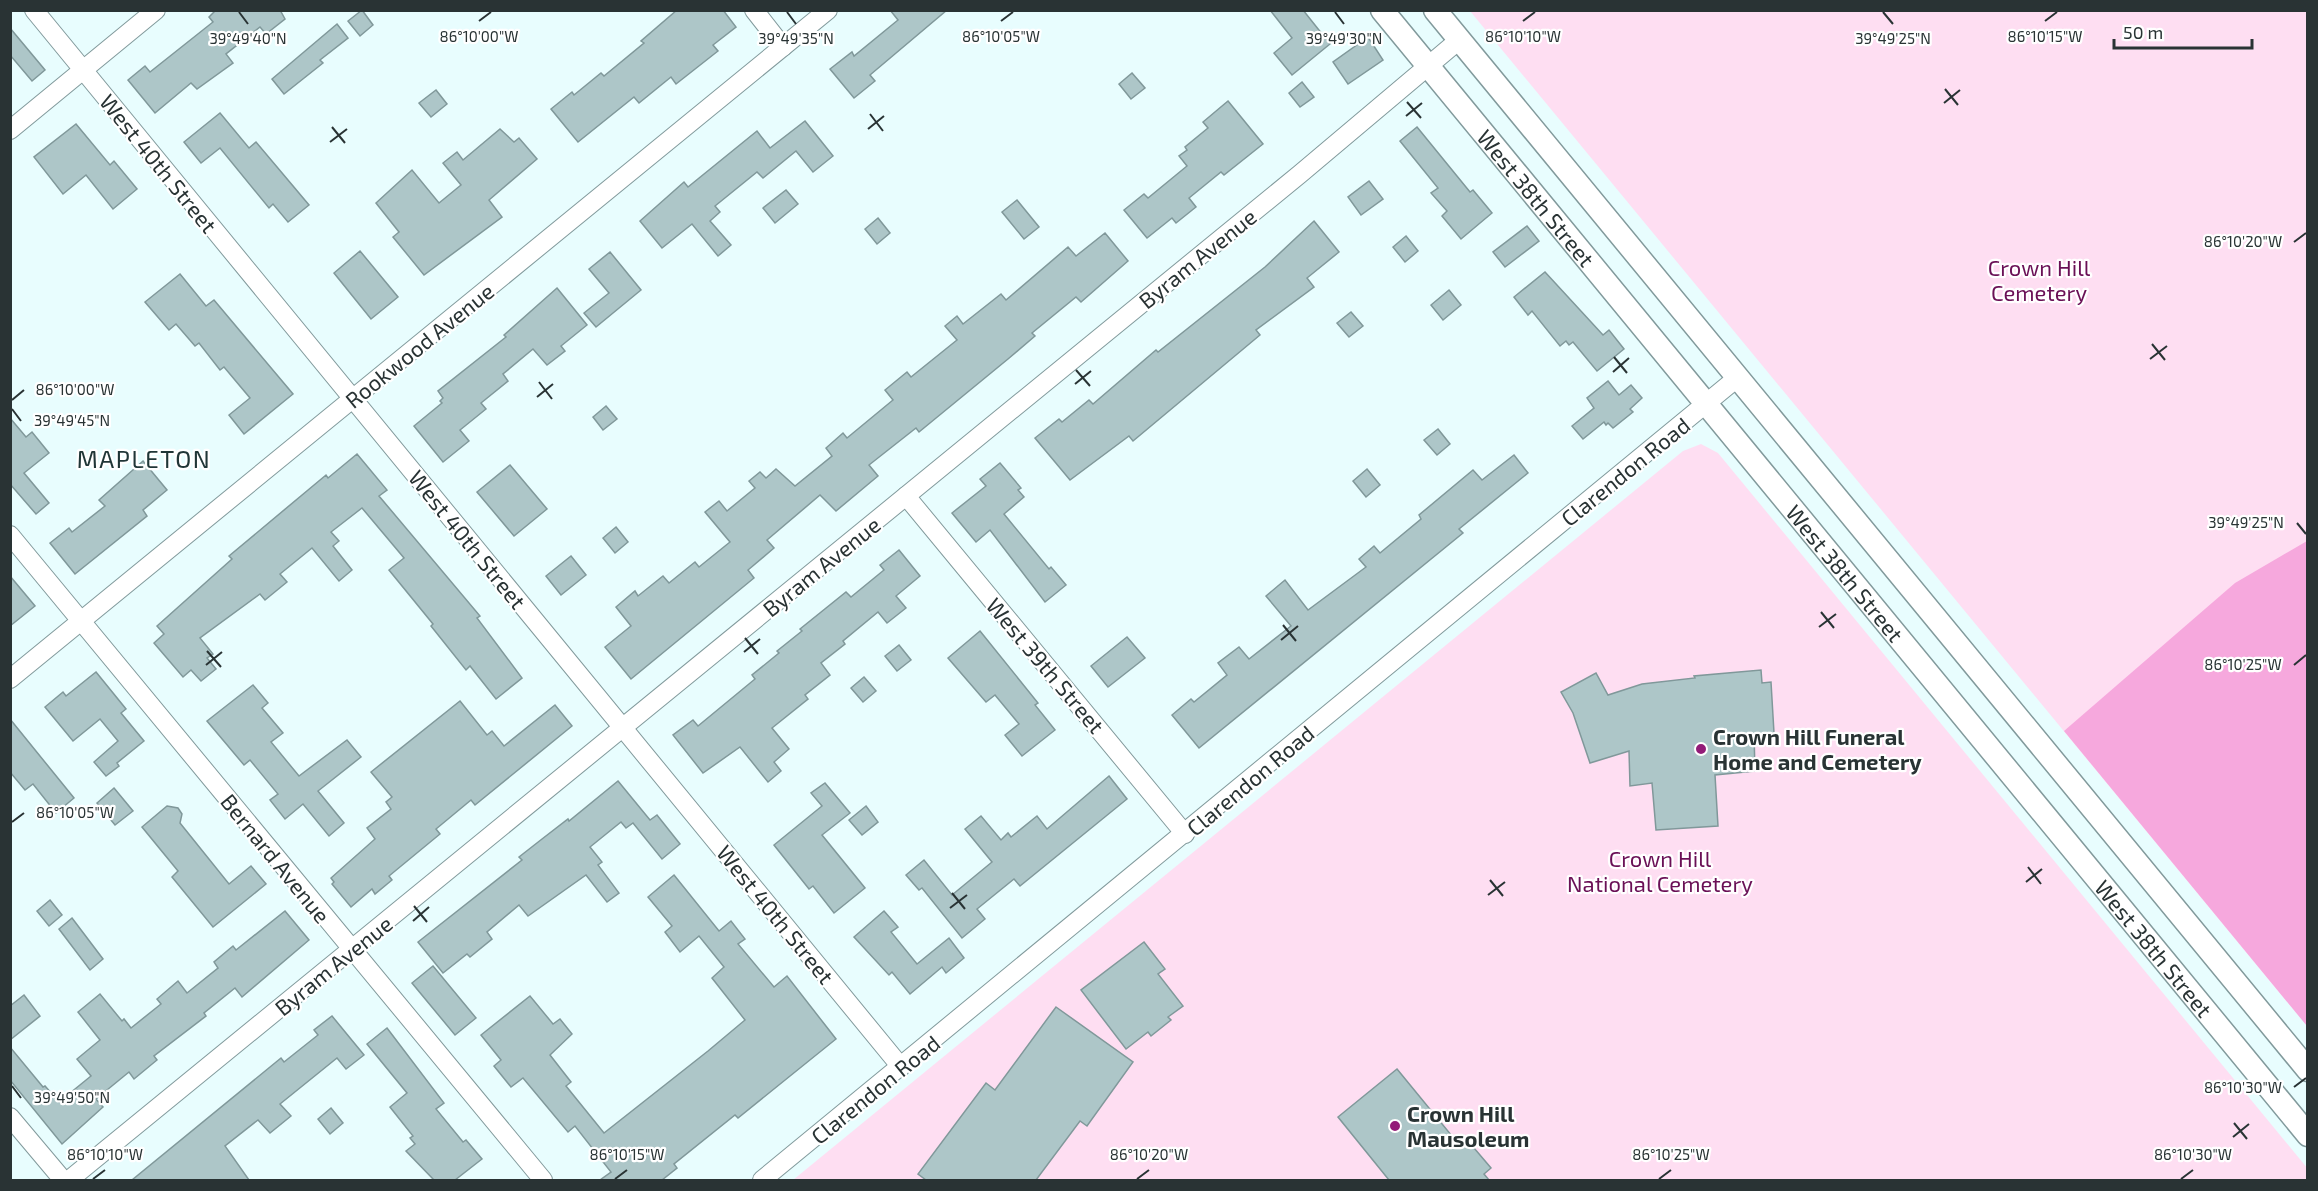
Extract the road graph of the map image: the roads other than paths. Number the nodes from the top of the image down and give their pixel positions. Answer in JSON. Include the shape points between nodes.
{"nodes":[{"id":1,"x":34,"y":10,"type":"edge"},
{"id":2,"x":156,"y":10,"type":"edge"},
{"id":3,"x":754,"y":10,"type":"edge"},
{"id":4,"x":828,"y":10,"type":"edge"},
{"id":5,"x":1382,"y":10,"type":"edge"},
{"id":6,"x":1435,"y":10,"type":"edge"},
{"id":7,"x":1459,"y":40,"type":"junction"},
{"id":8,"x":783,"y":47,"type":"junction"},
{"id":9,"x":1427,"y":67,"type":"junction"},
{"id":10,"x":83,"y":70,"type":"junction"},
{"id":11,"x":10,"y":130,"type":"edge"},
{"id":12,"x":1737,"y":378,"type":"junction"},
{"id":13,"x":353,"y":399,"type":"junction"},
{"id":14,"x":1706,"y":404,"type":"junction"},
{"id":15,"x":906,"y":496,"type":"junction"},
{"id":16,"x":10,"y":535,"type":"edge"},
{"id":17,"x":81,"y":621,"type":"junction"},
{"id":18,"x":10,"y":679,"type":"edge"},
{"id":19,"x":623,"y":728,"type":"junction"},
{"id":20,"x":1185,"y":834,"type":"junction"},
{"id":21,"x":351,"y":950,"type":"junction"},
{"id":22,"x":902,"y":1067,"type":"junction"},
{"id":23,"x":2307,"y":1070,"type":"edge"},
{"id":24,"x":10,"y":1117,"type":"edge"},
{"id":25,"x":2307,"y":1135,"type":"edge"},
{"id":26,"x":63,"y":1180,"type":"edge"},
{"id":27,"x":69,"y":1180,"type":"edge"},
{"id":28,"x":543,"y":1180,"type":"edge"},
{"id":29,"x":762,"y":1180,"type":"edge"}],
"edges":[{"from":1,"to":10,"type":"street","name":"West 40th Street"},
{"from":2,"to":10,"type":"street"},
{"from":3,"to":8,"type":"street"},
{"from":4,"to":8,"type":"street","name":"Rookwood Avenue"},
{"from":5,"to":9,"type":"main road","name":"West 38th Street"},
{"from":6,"to":7,"type":"main road","name":"West 38th Street"},
{"from":7,"to":9,"type":"street","name":"Byram Avenue"},
{"from":7,"to":12,"type":"main road","name":"West 38th Street"},
{"from":8,"to":13,"type":"street","name":"Rookwood Avenue"},
{"from":9,"to":14,"type":"main road","name":"West 38th Street"},
{"from":9,"to":15,"type":"street","name":"Byram Avenue"},
{"from":10,"to":11,"type":"street"},
{"from":10,"to":13,"type":"street","name":"West 40th Street"},
{"from":12,"to":14,"type":"street","name":"Clarendon Road"},
{"from":12,"to":23,"type":"main road","name":"West 38th Street"},
{"from":13,"to":17,"type":"street","name":"Rookwood Avenue"},
{"from":13,"to":19,"type":"street","name":"West 40th Street"},
{"from":14,"to":20,"type":"street","name":"Clarendon Road"},
{"from":14,"to":25,"type":"main road","name":"West 38th Street"},
{"from":15,"to":19,"type":"street","name":"Byram Avenue"},
{"from":15,"to":20,"type":"street","name":"West 39th Street"},
{"from":16,"to":17,"type":"street","name":"Bernard Avenue"},
{"from":17,"to":18,"type":"street","name":"Rookwood Avenue"},
{"from":17,"to":21,"type":"street","name":"Bernard Avenue"},
{"from":19,"to":21,"type":"street","name":"Byram Avenue"},
{"from":19,"to":22,"type":"street","name":"West 40th Street"},
{"from":20,"to":22,"type":"street","name":"Clarendon Road"},
{"from":21,"to":27,"type":"street","name":"Byram Avenue"},
{"from":21,"to":28,"type":"street","name":"Bernard Avenue"},
{"from":22,"to":29,"type":"street","name":"Clarendon Road"},
{"from":24,"to":26,"type":"street"}]}
